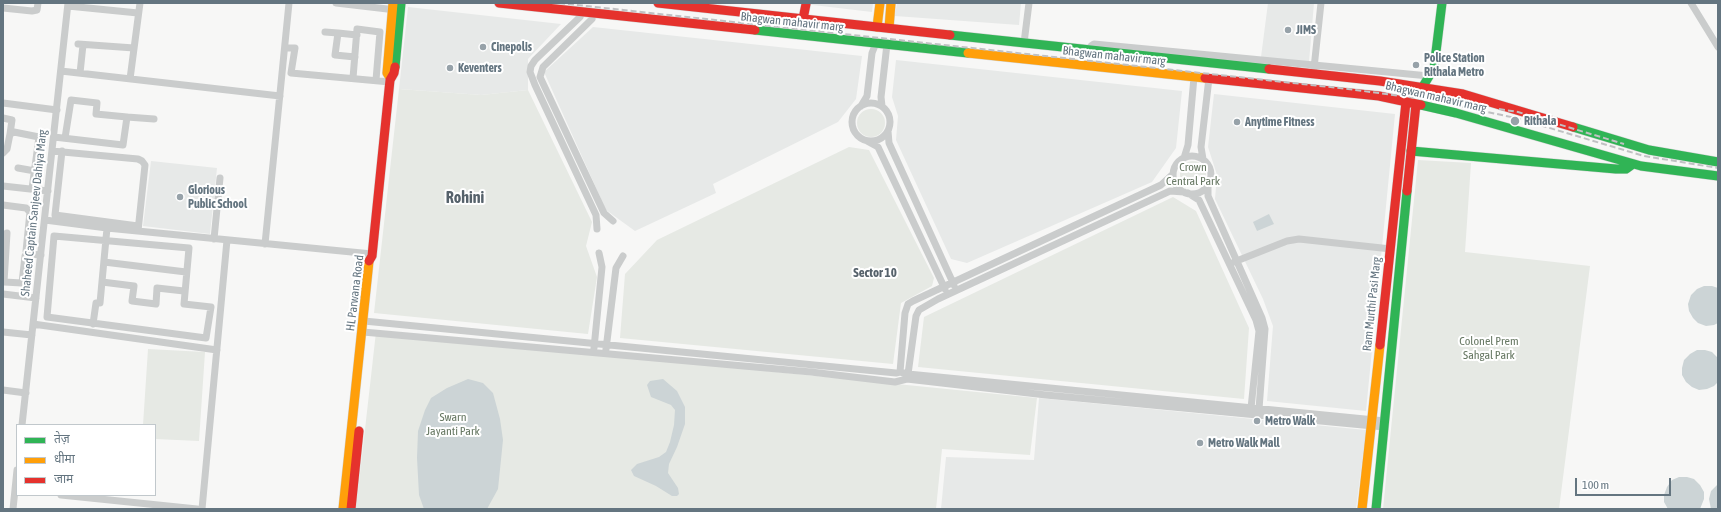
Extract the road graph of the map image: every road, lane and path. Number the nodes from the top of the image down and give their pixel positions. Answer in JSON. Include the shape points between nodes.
{"nodes":[{"id":1,"x":38,"y":3,"type":"edge"},
{"id":2,"x":140,"y":3,"type":"edge"},
{"id":3,"x":289,"y":3,"type":"edge"},
{"id":4,"x":336,"y":3,"type":"edge"},
{"id":5,"x":499,"y":3,"type":"edge"},
{"id":6,"x":658,"y":3,"type":"edge"},
{"id":7,"x":880,"y":3,"type":"edge"},
{"id":8,"x":891,"y":3,"type":"edge"},
{"id":9,"x":1029,"y":3,"type":"edge"},
{"id":10,"x":1321,"y":3,"type":"edge"},
{"id":11,"x":1442,"y":3,"type":"edge"},
{"id":12,"x":1692,"y":3,"type":"edge"},
{"id":13,"x":806,"y":4,"type":"dead end"},
{"id":14,"x":68,"y":5,"type":"edge"},
{"id":15,"x":688,"y":5,"type":"edge"},
{"id":16,"x":397,"y":7,"type":"edge"},
{"id":17,"x":3,"y":8,"type":"edge"},
{"id":18,"x":138,"y":13,"type":"junction"},
{"id":19,"x":580,"y":18,"type":"dead end"},
{"id":20,"x":592,"y":19,"type":"dead end"},
{"id":21,"x":803,"y":19,"type":"junction"},
{"id":22,"x":877,"y":27,"type":"junction"},
{"id":23,"x":888,"y":28,"type":"junction"},
{"id":24,"x":324,"y":32,"type":"dead end"},
{"id":25,"x":338,"y":33,"type":"junction"},
{"id":26,"x":357,"y":35,"type":"junction"},
{"id":27,"x":876,"y":43,"type":"junction"},
{"id":28,"x":1024,"y":43,"type":"junction"},
{"id":29,"x":887,"y":44,"type":"junction"},
{"id":30,"x":1718,"y":47,"type":"edge"},
{"id":31,"x":134,"y":48,"type":"junction"},
{"id":32,"x":285,"y":48,"type":"junction"},
{"id":33,"x":1091,"y":50,"type":"junction"},
{"id":34,"x":1111,"y":52,"type":"junction"},
{"id":35,"x":355,"y":57,"type":"junction"},
{"id":36,"x":1111,"y":68,"type":"junction"},
{"id":37,"x":1314,"y":69,"type":"junction"},
{"id":38,"x":61,"y":71,"type":"junction"},
{"id":39,"x":80,"y":73,"type":"junction"},
{"id":40,"x":1429,"y":76,"type":"junction"},
{"id":41,"x":1194,"y":77,"type":"junction"},
{"id":42,"x":353,"y":78,"type":"junction"},
{"id":43,"x":1210,"y":78,"type":"junction"},
{"id":44,"x":130,"y":79,"type":"junction"},
{"id":45,"x":376,"y":80,"type":"junction"},
{"id":46,"x":390,"y":81,"type":"junction"},
{"id":47,"x":1422,"y":88,"type":"junction"},
{"id":48,"x":280,"y":96,"type":"junction"},
{"id":49,"x":1406,"y":102,"type":"junction"},
{"id":50,"x":3,"y":103,"type":"edge"},
{"id":51,"x":1416,"y":104,"type":"junction"},
{"id":52,"x":861,"y":106,"type":"junction"},
{"id":53,"x":882,"y":106,"type":"junction"},
{"id":54,"x":57,"y":110,"type":"junction"},
{"id":55,"x":127,"y":117,"type":"junction"},
{"id":56,"x":3,"y":118,"type":"edge"},
{"id":57,"x":154,"y":119,"type":"dead end"},
{"id":58,"x":888,"y":132,"type":"junction"},
{"id":59,"x":10,"y":134,"type":"junction"},
{"id":60,"x":54,"y":137,"type":"junction"},
{"id":61,"x":65,"y":138,"type":"junction"},
{"id":62,"x":867,"y":141,"type":"junction"},
{"id":63,"x":52,"y":151,"type":"junction"},
{"id":64,"x":1411,"y":151,"type":"junction"},
{"id":65,"x":62,"y":152,"type":"junction"},
{"id":66,"x":3,"y":153,"type":"edge"},
{"id":67,"x":1184,"y":158,"type":"junction"},
{"id":68,"x":1203,"y":159,"type":"junction"},
{"id":69,"x":1718,"y":162,"type":"edge"},
{"id":70,"x":1633,"y":164,"type":"junction"},
{"id":71,"x":18,"y":168,"type":"dead end"},
{"id":72,"x":35,"y":171,"type":"junction"},
{"id":73,"x":1173,"y":174,"type":"junction"},
{"id":74,"x":1718,"y":176,"type":"edge"},
{"id":75,"x":220,"y":178,"type":"dead end"},
{"id":76,"x":3,"y":186,"type":"edge"},
{"id":77,"x":1208,"y":186,"type":"junction"},
{"id":78,"x":32,"y":189,"type":"junction"},
{"id":79,"x":48,"y":191,"type":"junction"},
{"id":80,"x":1186,"y":193,"type":"junction"},
{"id":81,"x":3,"y":205,"type":"edge"},
{"id":82,"x":45,"y":220,"type":"junction"},
{"id":83,"x":613,"y":221,"type":"dead end"},
{"id":84,"x":107,"y":228,"type":"junction"},
{"id":85,"x":138,"y":228,"type":"junction"},
{"id":86,"x":597,"y":229,"type":"dead end"},
{"id":87,"x":7,"y":232,"type":"dead end"},
{"id":88,"x":214,"y":239,"type":"junction"},
{"id":89,"x":107,"y":240,"type":"junction"},
{"id":90,"x":227,"y":240,"type":"junction"},
{"id":91,"x":265,"y":244,"type":"junction"},
{"id":92,"x":1391,"y":249,"type":"junction"},
{"id":93,"x":599,"y":253,"type":"dead end"},
{"id":94,"x":29,"y":254,"type":"junction"},
{"id":95,"x":41,"y":255,"type":"junction"},
{"id":96,"x":372,"y":255,"type":"junction"},
{"id":97,"x":623,"y":256,"type":"dead end"},
{"id":98,"x":104,"y":262,"type":"junction"},
{"id":99,"x":1234,"y":263,"type":"junction"},
{"id":100,"x":186,"y":272,"type":"junction"},
{"id":101,"x":3,"y":282,"type":"edge"},
{"id":102,"x":102,"y":282,"type":"junction"},
{"id":103,"x":952,"y":282,"type":"junction"},
{"id":104,"x":944,"y":285,"type":"junction"},
{"id":105,"x":184,"y":290,"type":"junction"},
{"id":106,"x":956,"y":291,"type":"junction"},
{"id":107,"x":3,"y":294,"type":"edge"},
{"id":108,"x":948,"y":294,"type":"junction"},
{"id":109,"x":36,"y":298,"type":"junction"},
{"id":110,"x":367,"y":320,"type":"junction"},
{"id":111,"x":33,"y":324,"type":"junction"},
{"id":112,"x":93,"y":324,"type":"junction"},
{"id":113,"x":151,"y":331,"type":"junction"},
{"id":114,"x":3,"y":332,"type":"edge"},
{"id":115,"x":366,"y":332,"type":"junction"},
{"id":116,"x":32,"y":335,"type":"junction"},
{"id":117,"x":150,"y":340,"type":"junction"},
{"id":118,"x":595,"y":344,"type":"junction"},
{"id":119,"x":607,"y":345,"type":"junction"},
{"id":120,"x":217,"y":350,"type":"junction"},
{"id":121,"x":594,"y":352,"type":"junction"},
{"id":122,"x":605,"y":353,"type":"junction"},
{"id":123,"x":900,"y":372,"type":"junction"},
{"id":124,"x":908,"y":374,"type":"junction"},
{"id":125,"x":901,"y":380,"type":"junction"},
{"id":126,"x":3,"y":390,"type":"edge"},
{"id":127,"x":26,"y":392,"type":"junction"},
{"id":128,"x":1255,"y":408,"type":"junction"},
{"id":129,"x":1371,"y":423,"type":"junction"},
{"id":130,"x":22,"y":424,"type":"edge"},
{"id":131,"x":1384,"y":424,"type":"junction"},
{"id":132,"x":16,"y":490,"type":"edge"},
{"id":133,"x":68,"y":496,"type":"edge"},
{"id":134,"x":127,"y":505,"type":"edge"},
{"id":135,"x":12,"y":509,"type":"edge"},
{"id":136,"x":197,"y":509,"type":"edge"},
{"id":137,"x":202,"y":509,"type":"edge"},
{"id":138,"x":343,"y":509,"type":"edge"},
{"id":139,"x":351,"y":509,"type":"edge"},
{"id":140,"x":1362,"y":509,"type":"edge"},
{"id":141,"x":1376,"y":509,"type":"edge"}],
"edges":[{"from":1,"to":17,"type":"street","via":[[37,10],[32,12]]},
{"from":2,"to":18,"type":"street"},
{"from":3,"to":32,"type":"street"},
{"from":4,"to":16,"type":"street"},
{"from":5,"to":27,"type":"main road","name":"Bhagwan mahavir marg"},
{"from":6,"to":15,"type":"main road","name":"Bhagwan mahavir marg"},
{"from":7,"to":22,"type":"main road"},
{"from":8,"to":23,"type":"main road"},
{"from":9,"to":28,"type":"street"},
{"from":10,"to":37,"type":"street"},
{"from":11,"to":40,"type":"main road","via":[[1434,68]]},
{"from":12,"to":30,"type":"street"},
{"from":13,"to":21,"type":"main road"},
{"from":14,"to":18,"type":"street"},
{"from":14,"to":38,"type":"street","name":"Shaheed Captain Sanjeev Dahiya Marg"},
{"from":15,"to":21,"type":"main road","name":"Bhagwan mahavir marg"},
{"from":16,"to":46,"type":"main road","name":"HL Parwana Road","via":[[387,72]]},
{"from":18,"to":31,"type":"street"},
{"from":19,"to":86,"type":"street","via":[[535,60],[530,72],[596,215]]},
{"from":20,"to":83,"type":"street","via":[[543,67],[540,77],[604,213]]},
{"from":21,"to":22,"type":"main road","name":"Bhagwan mahavir marg"},
{"from":22,"to":23,"type":"main road","name":"Bhagwan mahavir marg"},
{"from":23,"to":28,"type":"main road","name":"Bhagwan mahavir marg"},
{"from":24,"to":25,"type":"street"},
{"from":25,"to":26,"type":"street"},
{"from":25,"to":35,"type":"street","via":[[335,55]]},
{"from":26,"to":35,"type":"street"},
{"from":26,"to":45,"type":"street","via":[[357,30],[380,32]]},
{"from":27,"to":29,"type":"main road","name":"Bhagwan mahavir marg"},
{"from":27,"to":52,"type":"street","via":[[872,53],[867,96]]},
{"from":28,"to":33,"type":"main road","name":"Bhagwan mahavir marg"},
{"from":29,"to":36,"type":"main road","name":"Bhagwan mahavir marg"},
{"from":29,"to":53,"type":"street"},
{"from":31,"to":39,"type":"street","via":[[80,44]]},
{"from":31,"to":44,"type":"street"},
{"from":32,"to":42,"type":"street","via":[[295,48],[291,73]]},
{"from":32,"to":48,"type":"street"},
{"from":33,"to":34,"type":"main road","name":"Bhagwan mahavir marg"},
{"from":33,"to":37,"type":"street","via":[[1094,44]]},
{"from":34,"to":36,"type":"main road"},
{"from":34,"to":37,"type":"main road","name":"Bhagwan mahavir marg"},
{"from":35,"to":42,"type":"street"},
{"from":36,"to":41,"type":"main road","name":"Bhagwan mahavir marg"},
{"from":37,"to":40,"type":"street"},
{"from":37,"to":47,"type":"main road","name":"Bhagwan mahavir marg"},
{"from":38,"to":39,"type":"street"},
{"from":38,"to":54,"type":"street","name":"Shaheed Captain Sanjeev Dahiya Marg"},
{"from":39,"to":44,"type":"street"},
{"from":40,"to":47,"type":"main road"},
{"from":41,"to":43,"type":"main road","name":"Bhagwan mahavir marg"},
{"from":41,"to":67,"type":"street","via":[[1188,145]]},
{"from":42,"to":45,"type":"street"},
{"from":43,"to":49,"type":"main road","name":"Bhagwan mahavir marg","via":[[1379,96]]},
{"from":43,"to":68,"type":"street","via":[[1201,146]]},
{"from":44,"to":48,"type":"street"},
{"from":45,"to":46,"type":"street"},
{"from":46,"to":96,"type":"main road","name":"HL Parwana Road"},
{"from":47,"to":69,"type":"main road","name":"Bhagwan mahavir marg","via":[[1463,94],[1649,150]]},
{"from":48,"to":91,"type":"street"},
{"from":49,"to":51,"type":"main road","name":"Bhagwan mahavir marg"},
{"from":49,"to":92,"type":"main road","name":"Ram Murthi Pasi Marg"},
{"from":50,"to":54,"type":"street"},
{"from":51,"to":64,"type":"main road","name":"Ram Murthi Pasi Marg"},
{"from":51,"to":70,"type":"main road","name":"Bhagwan mahavir marg","via":[[1456,112]]},
{"from":52,"to":53,"type":"street","via":[[872,103]]},
{"from":52,"to":62,"type":"street","via":[[854,114],[852,126],[857,135]]},
{"from":53,"to":58,"type":"street","via":[[890,119]]},
{"from":54,"to":60,"type":"street","name":"Shaheed Captain Sanjeev Dahiya Marg"},
{"from":55,"to":57,"type":"street"},
{"from":55,"to":61,"type":"street","via":[[123,145]]},
{"from":55,"to":61,"type":"street","via":[[96,114],[97,103],[71,100]]},
{"from":56,"to":59,"type":"street","via":[[12,120]]},
{"from":58,"to":62,"type":"street","via":[[878,140]]},
{"from":58,"to":103,"type":"street","via":[[889,143]]},
{"from":59,"to":66,"type":"street","via":[[7,149]]},
{"from":59,"to":72,"type":"street","via":[[14,132],[39,137]]},
{"from":60,"to":61,"type":"street"},
{"from":60,"to":63,"type":"street","name":"Shaheed Captain Sanjeev Dahiya Marg"},
{"from":62,"to":104,"type":"street","via":[[878,147]]},
{"from":63,"to":65,"type":"street"},
{"from":63,"to":79,"type":"street","name":"Shaheed Captain Sanjeev Dahiya Marg"},
{"from":64,"to":70,"type":"main road","via":[[1616,169],[1626,169]]},
{"from":64,"to":131,"type":"main road","name":"Ram Murthi Pasi Marg"},
{"from":65,"to":85,"type":"street","via":[[55,215]]},
{"from":65,"to":85,"type":"street","via":[[142,161],[145,165]]},
{"from":67,"to":68,"type":"street","via":[[1192,156]]},
{"from":67,"to":73,"type":"street","via":[[1177,164]]},
{"from":68,"to":77,"type":"street","via":[[1211,173]]},
{"from":70,"to":74,"type":"main road","name":"Bhagwan mahavir marg"},
{"from":71,"to":72,"type":"street"},
{"from":72,"to":78,"type":"street"},
{"from":73,"to":80,"type":"street","via":[[1176,185]]},
{"from":73,"to":103,"type":"street","via":[[1161,185]]},
{"from":75,"to":88,"type":"street"},
{"from":76,"to":78,"type":"street"},
{"from":77,"to":80,"type":"street","via":[[1197,193]]},
{"from":77,"to":99,"type":"street","via":[[1208,196]]},
{"from":78,"to":79,"type":"street"},
{"from":79,"to":82,"type":"street","name":"Shaheed Captain Sanjeev Dahiya Marg"},
{"from":80,"to":99,"type":"street","via":[[1199,200]]},
{"from":80,"to":106,"type":"street","via":[[1170,191]]},
{"from":81,"to":94,"type":"street","via":[[26,208],[30,212],[26,251]]},
{"from":82,"to":84,"type":"street"},
{"from":82,"to":95,"type":"street","name":"Shaheed Captain Sanjeev Dahiya Marg"},
{"from":84,"to":85,"type":"street"},
{"from":84,"to":89,"type":"street"},
{"from":85,"to":88,"type":"street"},
{"from":87,"to":101,"type":"street"},
{"from":88,"to":90,"type":"street"},
{"from":89,"to":98,"type":"street"},
{"from":89,"to":100,"type":"street","via":[[189,248]]},
{"from":89,"to":112,"type":"street","via":[[54,236],[48,317]]},
{"from":90,"to":91,"type":"street"},
{"from":90,"to":120,"type":"street"},
{"from":91,"to":96,"type":"street"},
{"from":92,"to":99,"type":"street","via":[[1299,239],[1287,241]]},
{"from":92,"to":129,"type":"main road","name":"Ram Murthi Pasi Marg"},
{"from":93,"to":118,"type":"street","via":[[602,267]]},
{"from":94,"to":95,"type":"street"},
{"from":94,"to":101,"type":"street","via":[[25,256],[22,283]]},
{"from":95,"to":109,"type":"street","name":"Shaheed Captain Sanjeev Dahiya Marg"},
{"from":96,"to":110,"type":"main road","name":"HL Parwana Road","via":[[369,261]]},
{"from":97,"to":119,"type":"street","via":[[616,268]]},
{"from":98,"to":100,"type":"street"},
{"from":98,"to":102,"type":"street"},
{"from":99,"to":128,"type":"street","via":[[1259,331]]},
{"from":100,"to":105,"type":"street"},
{"from":102,"to":105,"type":"street","via":[[134,286],[132,301],[156,304],[157,288]]},
{"from":102,"to":112,"type":"street","via":[[100,303],[96,303]]},
{"from":103,"to":104,"type":"street"},
{"from":103,"to":106,"type":"street"},
{"from":104,"to":108,"type":"street"},
{"from":104,"to":123,"type":"street","via":[[908,304]]},
{"from":105,"to":113,"type":"street","via":[[184,304],[211,307],[206,338]]},
{"from":106,"to":108,"type":"street"},
{"from":107,"to":109,"type":"street"},
{"from":108,"to":124,"type":"street","via":[[919,310]]},
{"from":109,"to":111,"type":"street","name":"Shaheed Captain Sanjeev Dahiya Marg"},
{"from":110,"to":115,"type":"main road","name":"HL Parwana Road"},
{"from":110,"to":118,"type":"street"},
{"from":111,"to":116,"type":"street","name":"Shaheed Captain Sanjeev Dahiya Marg"},
{"from":111,"to":117,"type":"street"},
{"from":112,"to":113,"type":"street"},
{"from":113,"to":117,"type":"street"},
{"from":114,"to":116,"type":"street"},
{"from":115,"to":121,"type":"street"},
{"from":115,"to":138,"type":"main road","name":"HL Parwana Road"},
{"from":115,"to":139,"type":"main road"},
{"from":116,"to":127,"type":"street","name":"Shaheed Captain Sanjeev Dahiya Marg"},
{"from":117,"to":120,"type":"street"},
{"from":118,"to":119,"type":"street"},
{"from":118,"to":121,"type":"street"},
{"from":119,"to":122,"type":"street"},
{"from":119,"to":123,"type":"street"},
{"from":120,"to":137,"type":"street"},
{"from":121,"to":122,"type":"street"},
{"from":122,"to":125,"type":"street","via":[[895,382]]},
{"from":123,"to":124,"type":"street"},
{"from":124,"to":125,"type":"street"},
{"from":124,"to":128,"type":"street"},
{"from":125,"to":129,"type":"street"},
{"from":126,"to":127,"type":"street"},
{"from":127,"to":130,"type":"street","name":"Shaheed Captain Sanjeev Dahiya Marg"},
{"from":128,"to":129,"type":"street"},
{"from":129,"to":131,"type":"street"},
{"from":129,"to":140,"type":"main road","name":"Ram Murthi Pasi Marg"},
{"from":131,"to":141,"type":"main road","name":"Ram Murthi Pasi Marg"},
{"from":132,"to":135,"type":"street"},
{"from":133,"to":134,"type":"street"},
{"from":134,"to":136,"type":"street"}]}
